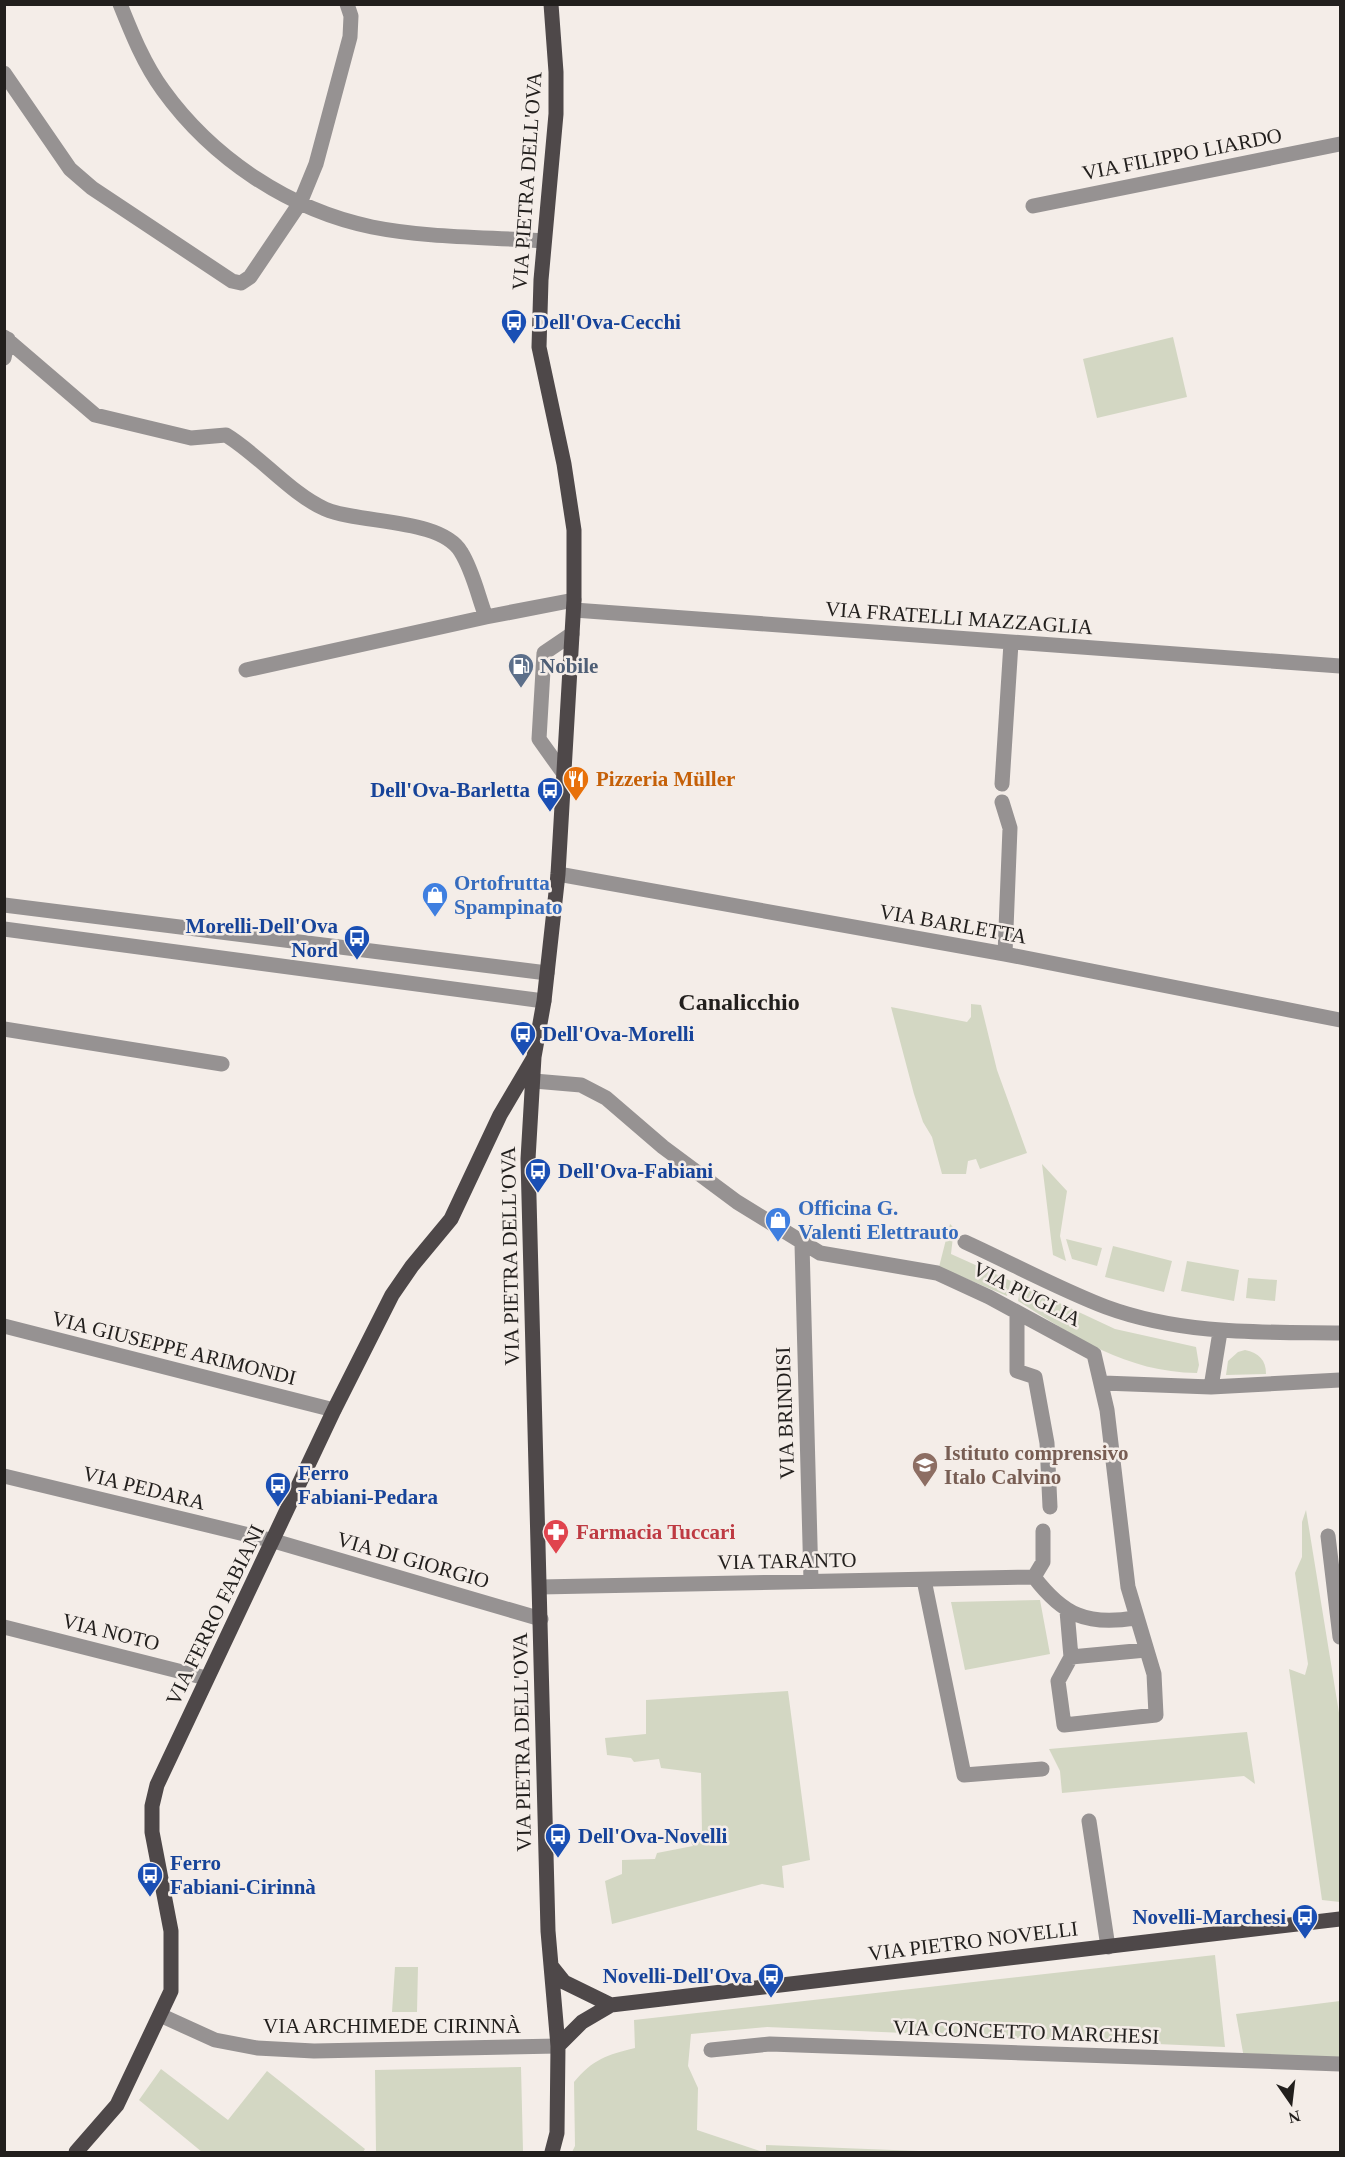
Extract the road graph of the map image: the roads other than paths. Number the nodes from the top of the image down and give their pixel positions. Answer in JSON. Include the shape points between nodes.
{"nodes":[{"id":1,"x":120,"y":4,"type":"edge"},
{"id":2,"x":347,"y":4,"type":"edge"},
{"id":3,"x":551,"y":4,"type":"edge"},
{"id":4,"x":4,"y":73,"type":"edge"},
{"id":5,"x":1341,"y":144,"type":"edge"},
{"id":6,"x":300,"y":203,"type":"junction"},
{"id":7,"x":1033,"y":206,"type":"dead end"},
{"id":8,"x":544,"y":241,"type":"junction"},
{"id":9,"x":6,"y":338,"type":"edge"},
{"id":10,"x":4,"y":358,"type":"edge"},
{"id":11,"x":574,"y":605,"type":"junction"},
{"id":12,"x":486,"y":616,"type":"junction"},
{"id":13,"x":572,"y":634,"type":"junction"},
{"id":14,"x":1011,"y":643,"type":"junction"},
{"id":15,"x":1341,"y":666,"type":"edge"},
{"id":16,"x":246,"y":670,"type":"dead end"},
{"id":17,"x":564,"y":774,"type":"junction"},
{"id":18,"x":1002,"y":784,"type":"dead end"},
{"id":19,"x":1002,"y":801,"type":"dead end"},
{"id":20,"x":558,"y":874,"type":"junction"},
{"id":21,"x":4,"y":905,"type":"edge"},
{"id":22,"x":4,"y":929,"type":"edge"},
{"id":23,"x":1005,"y":954,"type":"junction"},
{"id":24,"x":548,"y":973,"type":"junction"},
{"id":25,"x":544,"y":1001,"type":"junction"},
{"id":26,"x":1341,"y":1020,"type":"edge"},
{"id":27,"x":4,"y":1029,"type":"edge"},
{"id":28,"x":534,"y":1057,"type":"junction"},
{"id":29,"x":222,"y":1064,"type":"dead end"},
{"id":30,"x":534,"y":1081,"type":"junction"},
{"id":31,"x":504,"y":1109,"type":"junction"},
{"id":32,"x":531,"y":1112,"type":"junction"},
{"id":33,"x":965,"y":1242,"type":"dead end"},
{"id":34,"x":802,"y":1244,"type":"junction"},
{"id":35,"x":1017,"y":1313,"type":"junction"},
{"id":36,"x":4,"y":1326,"type":"edge"},
{"id":37,"x":1220,"y":1332,"type":"junction"},
{"id":38,"x":1341,"y":1333,"type":"edge"},
{"id":39,"x":1341,"y":1380,"type":"edge"},
{"id":40,"x":1102,"y":1383,"type":"junction"},
{"id":41,"x":1210,"y":1387,"type":"junction"},
{"id":42,"x":334,"y":1410,"type":"junction"},
{"id":43,"x":4,"y":1476,"type":"edge"},
{"id":44,"x":1050,"y":1507,"type":"dead end"},
{"id":45,"x":1043,"y":1531,"type":"dead end"},
{"id":46,"x":1328,"y":1536,"type":"dead end"},
{"id":47,"x":274,"y":1541,"type":"junction"},
{"id":48,"x":1034,"y":1576,"type":"junction"},
{"id":49,"x":1337,"y":1579,"type":"edge"},
{"id":50,"x":924,"y":1580,"type":"junction"},
{"id":51,"x":810,"y":1581,"type":"junction"},
{"id":52,"x":540,"y":1587,"type":"junction"},
{"id":53,"x":1067,"y":1611,"type":"junction"},
{"id":54,"x":1135,"y":1618,"type":"junction"},
{"id":55,"x":541,"y":1619,"type":"junction"},
{"id":56,"x":4,"y":1627,"type":"edge"},
{"id":57,"x":1341,"y":1637,"type":"edge"},
{"id":58,"x":1146,"y":1650,"type":"junction"},
{"id":59,"x":1071,"y":1657,"type":"junction"},
{"id":60,"x":206,"y":1678,"type":"junction"},
{"id":61,"x":1042,"y":1769,"type":"dead end"},
{"id":62,"x":1089,"y":1821,"type":"dead end"},
{"id":63,"x":1341,"y":1919,"type":"edge"},
{"id":64,"x":1107,"y":1947,"type":"junction"},
{"id":65,"x":552,"y":1967,"type":"junction"},
{"id":66,"x":611,"y":2005,"type":"junction"},
{"id":67,"x":160,"y":2015,"type":"junction"},
{"id":68,"x":558,"y":2046,"type":"junction"},
{"id":69,"x":711,"y":2050,"type":"dead end"},
{"id":70,"x":1341,"y":2064,"type":"edge"},
{"id":71,"x":76,"y":2152,"type":"edge"},
{"id":72,"x":552,"y":2152,"type":"edge"}],
"edges":[{"from":1,"to":6,"type":"street","via":[[140,52],[162,89],[186,118],[236,164]]},
{"from":2,"to":6,"type":"street","via":[[350,37],[316,164]]},
{"from":3,"to":8,"type":"main road","name":"VIA PIETRA DELL'OVA","via":[[556,114]]},
{"from":4,"to":6,"type":"street","via":[[70,170],[232,281],[241,283],[250,277]]},
{"from":5,"to":7,"type":"street","name":"VIA FILIPPO LIARDO"},
{"from":6,"to":8,"type":"street","via":[[370,227]]},
{"from":8,"to":11,"type":"main road","name":"VIA PIETRA DELL'OVA","via":[[539,347],[574,530]]},
{"from":9,"to":10,"type":"street"},
{"from":9,"to":12,"type":"street","via":[[95,415],[191,438],[226,435],[323,508],[443,535],[461,551]]},
{"from":11,"to":12,"type":"street","name":"VIA FRATELLI MAZZAGLIA"},
{"from":11,"to":13,"type":"main road","name":"VIA PIETRA DELL'OVA"},
{"from":11,"to":14,"type":"street","name":"VIA FRATELLI MAZZAGLIA"},
{"from":12,"to":16,"type":"street","name":"VIA FRATELLI MAZZAGLIA"},
{"from":13,"to":17,"type":"main road","name":"VIA PIETRA DELL'OVA"},
{"from":13,"to":17,"type":"street","via":[[544,653],[539,739]]},
{"from":14,"to":15,"type":"street","name":"VIA FRATELLI MAZZAGLIA"},
{"from":14,"to":18,"type":"street"},
{"from":17,"to":20,"type":"main road","name":"VIA PIETRA DELL'OVA"},
{"from":19,"to":23,"type":"street","via":[[1010,828]]},
{"from":20,"to":23,"type":"street","name":"VIA BARLETTA"},
{"from":20,"to":24,"type":"main road","name":"VIA PIETRA DELL'OVA"},
{"from":21,"to":24,"type":"street"},
{"from":22,"to":25,"type":"street"},
{"from":23,"to":26,"type":"street","name":"VIA BARLETTA"},
{"from":24,"to":25,"type":"main road","name":"VIA PIETRA DELL'OVA"},
{"from":25,"to":28,"type":"main road","name":"VIA PIETRA DELL'OVA"},
{"from":27,"to":29,"type":"street"},
{"from":28,"to":30,"type":"main road","name":"VIA PIETRA DELL'OVA"},
{"from":28,"to":31,"type":"main road","name":"VIA FERRO FABIANI"},
{"from":30,"to":32,"type":"main road","name":"VIA PIETRA DELL'OVA"},
{"from":30,"to":34,"type":"street","name":"VIA PUGLIA","via":[[581,1085],[606,1098],[663,1147]]},
{"from":31,"to":32,"type":"main road","via":[[525,1105]]},
{"from":31,"to":42,"type":"main road","name":"VIA FERRO FABIANI","via":[[452,1218],[392,1295]]},
{"from":32,"to":52,"type":"main road","name":"VIA PIETRA DELL'OVA","via":[[530,1318]]},
{"from":33,"to":37,"type":"street","name":"VIA PUGLIA","via":[[1105,1306],[1170,1324]]},
{"from":34,"to":35,"type":"street","name":"VIA PUGLIA","via":[[820,1253],[938,1274]]},
{"from":34,"to":51,"type":"street","name":"VIA BRINDISI"},
{"from":35,"to":40,"type":"street","name":"VIA PUGLIA","via":[[1089,1349]]},
{"from":35,"to":44,"type":"street","via":[[1017,1371],[1035,1377],[1047,1443]]},
{"from":36,"to":42,"type":"street","name":"VIA GIUSEPPE ARIMONDI"},
{"from":37,"to":38,"type":"street","name":"VIA PUGLIA"},
{"from":37,"to":41,"type":"street"},
{"from":39,"to":41,"type":"street"},
{"from":40,"to":41,"type":"street"},
{"from":40,"to":54,"type":"street","name":"VIA PUGLIA"},
{"from":42,"to":47,"type":"main road","name":"VIA FERRO FABIANI"},
{"from":43,"to":47,"type":"street","name":"VIA PEDARA"},
{"from":45,"to":48,"type":"street","via":[[1043,1562]]},
{"from":46,"to":49,"type":"street"},
{"from":47,"to":55,"type":"street","name":"VIA DI GIORGIO"},
{"from":47,"to":60,"type":"main road","name":"VIA FERRO FABIANI"},
{"from":48,"to":50,"type":"street","name":"VIA TARANTO"},
{"from":48,"to":53,"type":"street","via":[[1051,1599]]},
{"from":49,"to":57,"type":"street"},
{"from":50,"to":51,"type":"street","name":"VIA TARANTO"},
{"from":50,"to":61,"type":"street","via":[[964,1775]]},
{"from":51,"to":52,"type":"street","name":"VIA TARANTO"},
{"from":52,"to":55,"type":"main road","name":"VIA PIETRA DELL'OVA"},
{"from":53,"to":54,"type":"street","via":[[1100,1620]]},
{"from":53,"to":59,"type":"street"},
{"from":54,"to":58,"type":"street","name":"VIA PUGLIA"},
{"from":55,"to":65,"type":"main road","name":"VIA PIETRA DELL'OVA"},
{"from":56,"to":60,"type":"street","name":"VIA NOTO"},
{"from":58,"to":59,"type":"street"},
{"from":58,"to":59,"type":"street","name":"VIA PUGLIA","via":[[1154,1674],[1156,1715],[1064,1725],[1058,1680]]},
{"from":60,"to":67,"type":"main road","name":"VIA FERRO FABIANI","via":[[157,1785],[152,1806],[152,1832],[171,1931],[173,1967],[171,1991]]},
{"from":62,"to":64,"type":"street"},
{"from":63,"to":64,"type":"main road","name":"VIA PIETRO NOVELLI"},
{"from":64,"to":66,"type":"main road","name":"VIA PIETRO NOVELLI"},
{"from":65,"to":66,"type":"main road","via":[[564,1982]]},
{"from":65,"to":68,"type":"main road","name":"VIA PIETRA DELL'OVA"},
{"from":66,"to":68,"type":"main road","via":[[582,2022]]},
{"from":67,"to":68,"type":"street","name":"VIA ARCHIMEDE CIRINNÀ","via":[[215,2040],[269,2048],[314,2051]]},
{"from":67,"to":71,"type":"main road","name":"VIA FERRO FABIANI","via":[[117,2106]]},
{"from":68,"to":72,"type":"main road","name":"VIA PIETRA DELL'OVA","via":[[557,2133]]},
{"from":69,"to":70,"type":"street","name":"VIA CONCETTO MARCHESI","via":[[770,2044]]}]}
